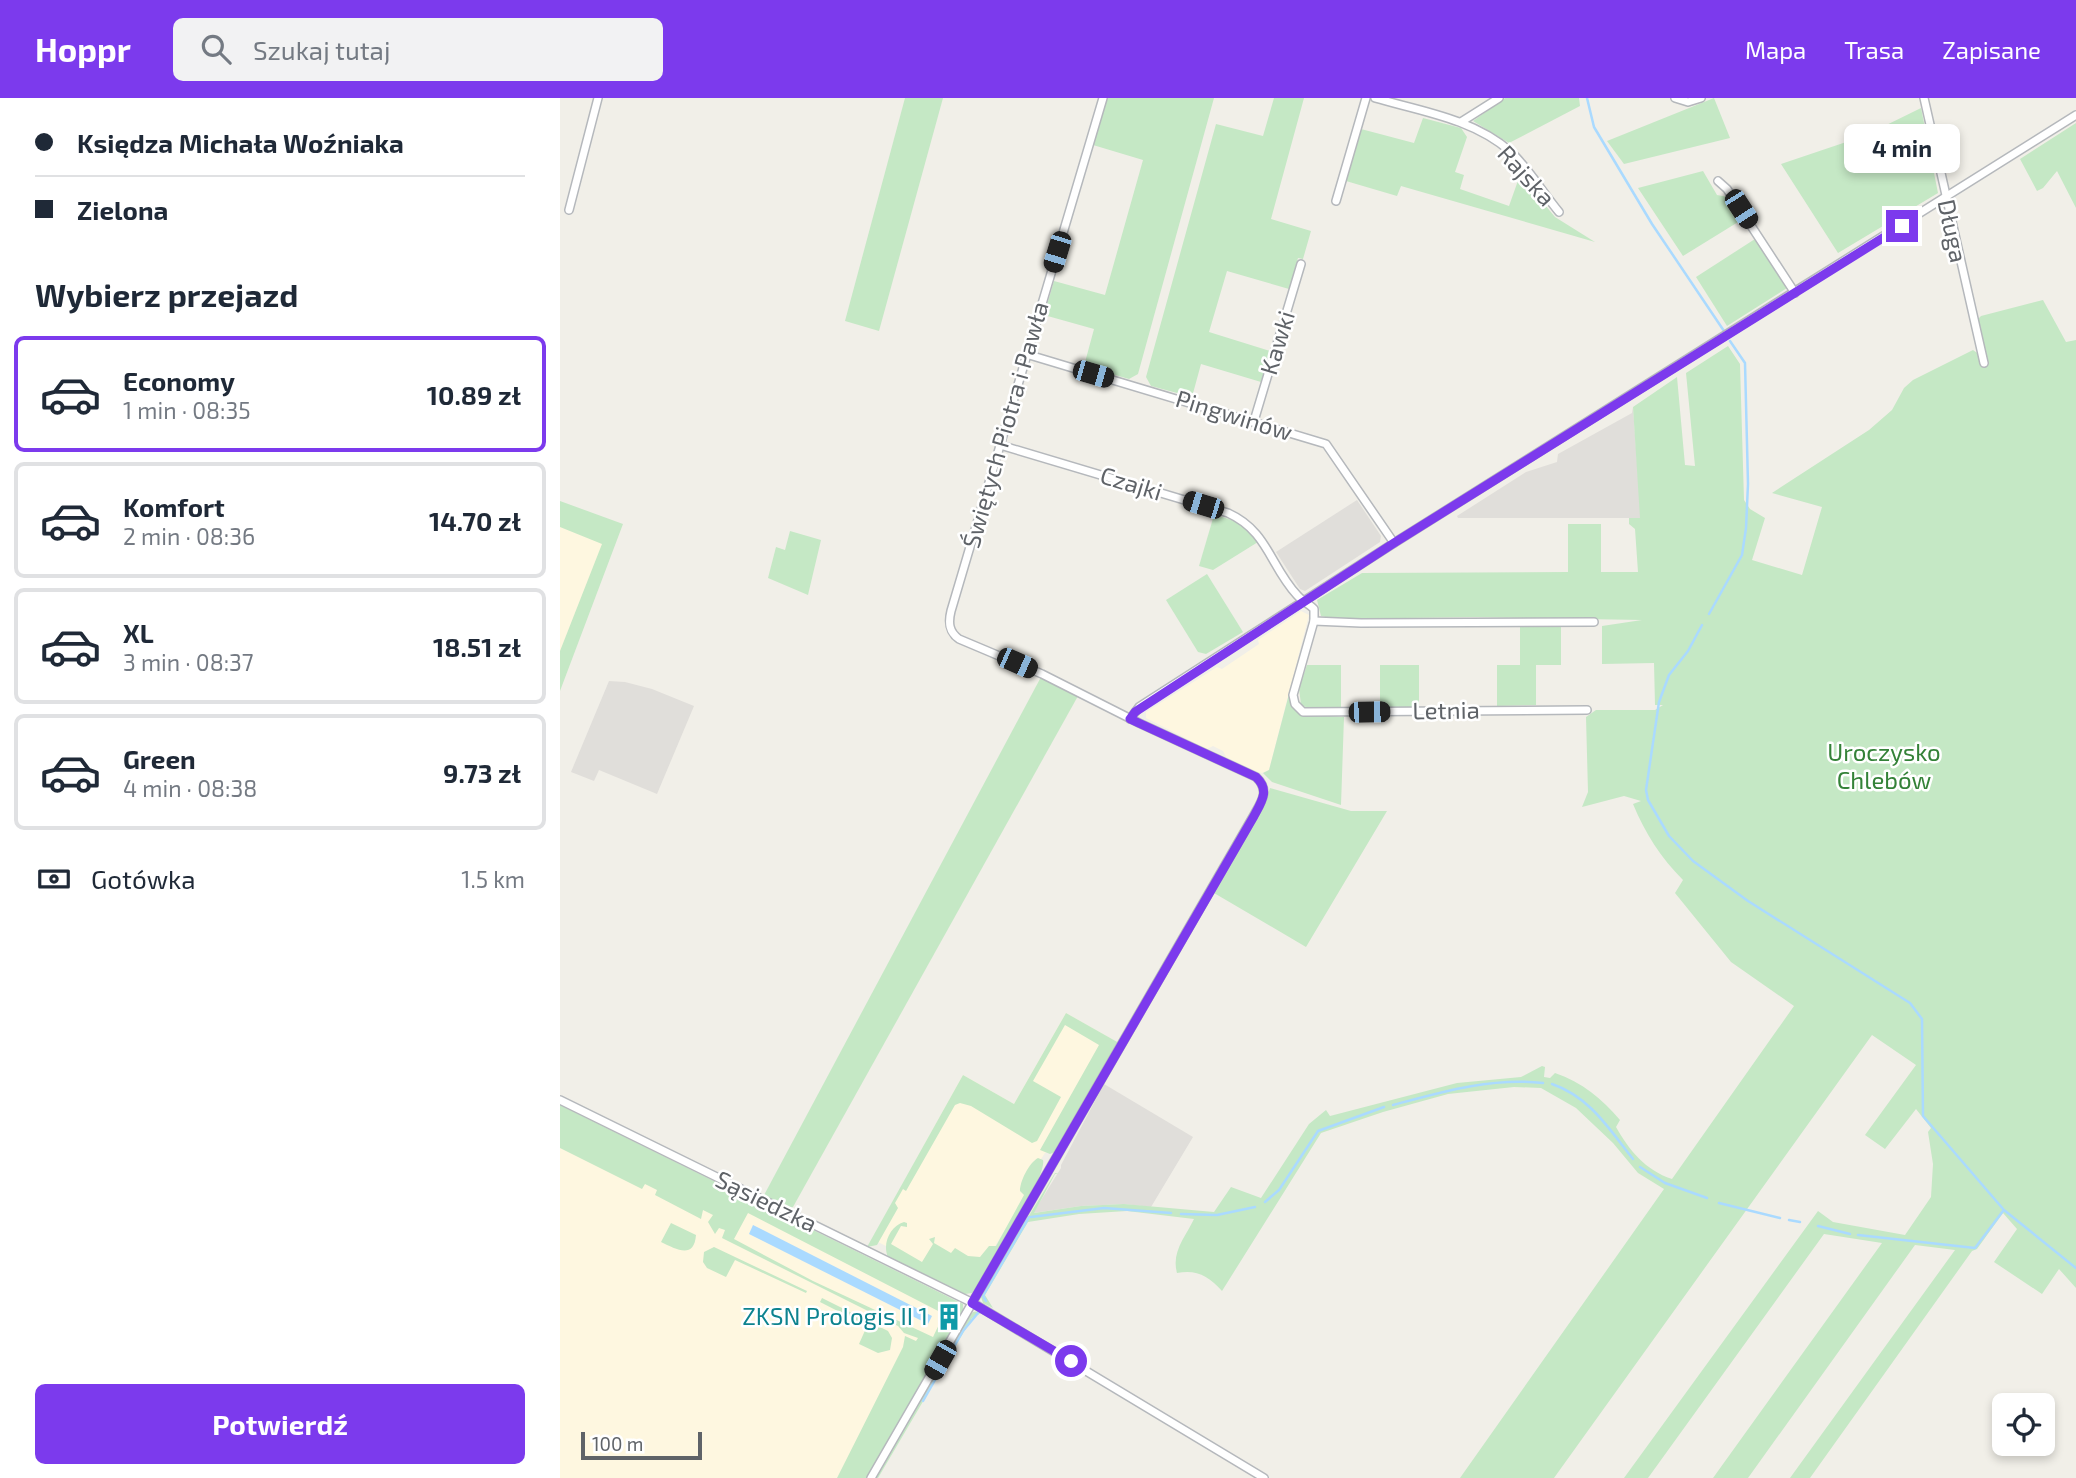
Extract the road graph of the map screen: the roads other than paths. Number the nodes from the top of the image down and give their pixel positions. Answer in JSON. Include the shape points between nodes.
{"nodes":[{"id":1,"x":598,"y":98,"type":"edge"},
{"id":2,"x":1103,"y":98,"type":"edge"},
{"id":3,"x":1366,"y":98,"type":"edge"},
{"id":4,"x":1375,"y":98,"type":"edge"},
{"id":5,"x":1499,"y":98,"type":"edge"},
{"id":6,"x":1675,"y":98,"type":"edge"},
{"id":7,"x":1700,"y":98,"type":"edge"},
{"id":8,"x":1924,"y":98,"type":"edge"},
{"id":9,"x":2076,"y":116,"type":"edge"},
{"id":10,"x":1461,"y":122,"type":"junction"},
{"id":11,"x":1718,"y":181,"type":"dead end"},
{"id":12,"x":1945,"y":200,"type":"junction"},
{"id":13,"x":1336,"y":201,"type":"dead end"},
{"id":14,"x":569,"y":210,"type":"dead end"},
{"id":15,"x":1559,"y":212,"type":"dead end"},
{"id":16,"x":1301,"y":264,"type":"dead end"},
{"id":17,"x":1795,"y":293,"type":"junction"},
{"id":18,"x":1026,"y":354,"type":"junction"},
{"id":19,"x":1984,"y":363,"type":"dead end"},
{"id":20,"x":1254,"y":421,"type":"junction"},
{"id":21,"x":1000,"y":445,"type":"junction"},
{"id":22,"x":1394,"y":543,"type":"junction"},
{"id":23,"x":1304,"y":600,"type":"junction"},
{"id":24,"x":1314,"y":621,"type":"junction"},
{"id":25,"x":1594,"y":622,"type":"dead end"},
{"id":26,"x":1587,"y":710,"type":"dead end"},
{"id":27,"x":1130,"y":719,"type":"junction"},
{"id":28,"x":560,"y":1100,"type":"edge"},
{"id":29,"x":972,"y":1303,"type":"junction"},
{"id":30,"x":871,"y":1478,"type":"edge"},
{"id":31,"x":1264,"y":1478,"type":"edge"}],
"edges":[{"from":1,"to":14,"type":"street"},
{"from":2,"to":18,"type":"street","name":"Świętych Piotra i Pawła"},
{"from":3,"to":13,"type":"street"},
{"from":4,"to":10,"type":"street","name":"Rajska"},
{"from":5,"to":10,"type":"street"},
{"from":6,"to":7,"type":"street","via":[[1688,102]]},
{"from":8,"to":12,"type":"street","name":"Długa"},
{"from":9,"to":12,"type":"street"},
{"from":10,"to":15,"type":"street","name":"Rajska","via":[[1514,155]]},
{"from":11,"to":17,"type":"street"},
{"from":12,"to":17,"type":"street"},
{"from":12,"to":19,"type":"street","name":"Długa"},
{"from":16,"to":20,"type":"street","name":"Kawki"},
{"from":17,"to":22,"type":"street"},
{"from":18,"to":20,"type":"street","name":"Pingwinów"},
{"from":18,"to":21,"type":"street","name":"Świętych Piotra i Pawła"},
{"from":20,"to":22,"type":"street","name":"Pingwinów","via":[[1326,444]]},
{"from":21,"to":23,"type":"street","name":"Czajki","via":[[1244,520]]},
{"from":21,"to":27,"type":"street","name":"Świętych Piotra i Pawła","via":[[950,616],[952,632]]},
{"from":22,"to":23,"type":"street"},
{"from":23,"to":24,"type":"street","via":[[1314,609]]},
{"from":23,"to":27,"type":"street","via":[[1139,707]]},
{"from":24,"to":25,"type":"street"},
{"from":24,"to":26,"type":"street","name":"Letnia","via":[[1293,695],[1303,712]]},
{"from":27,"to":29,"type":"street","via":[[1256,777],[1264,786],[1264,798]]},
{"from":28,"to":29,"type":"street","name":"Sąsiedzka"},
{"from":29,"to":30,"type":"street"},
{"from":29,"to":31,"type":"street","name":"Sąsiedzka"}]}
